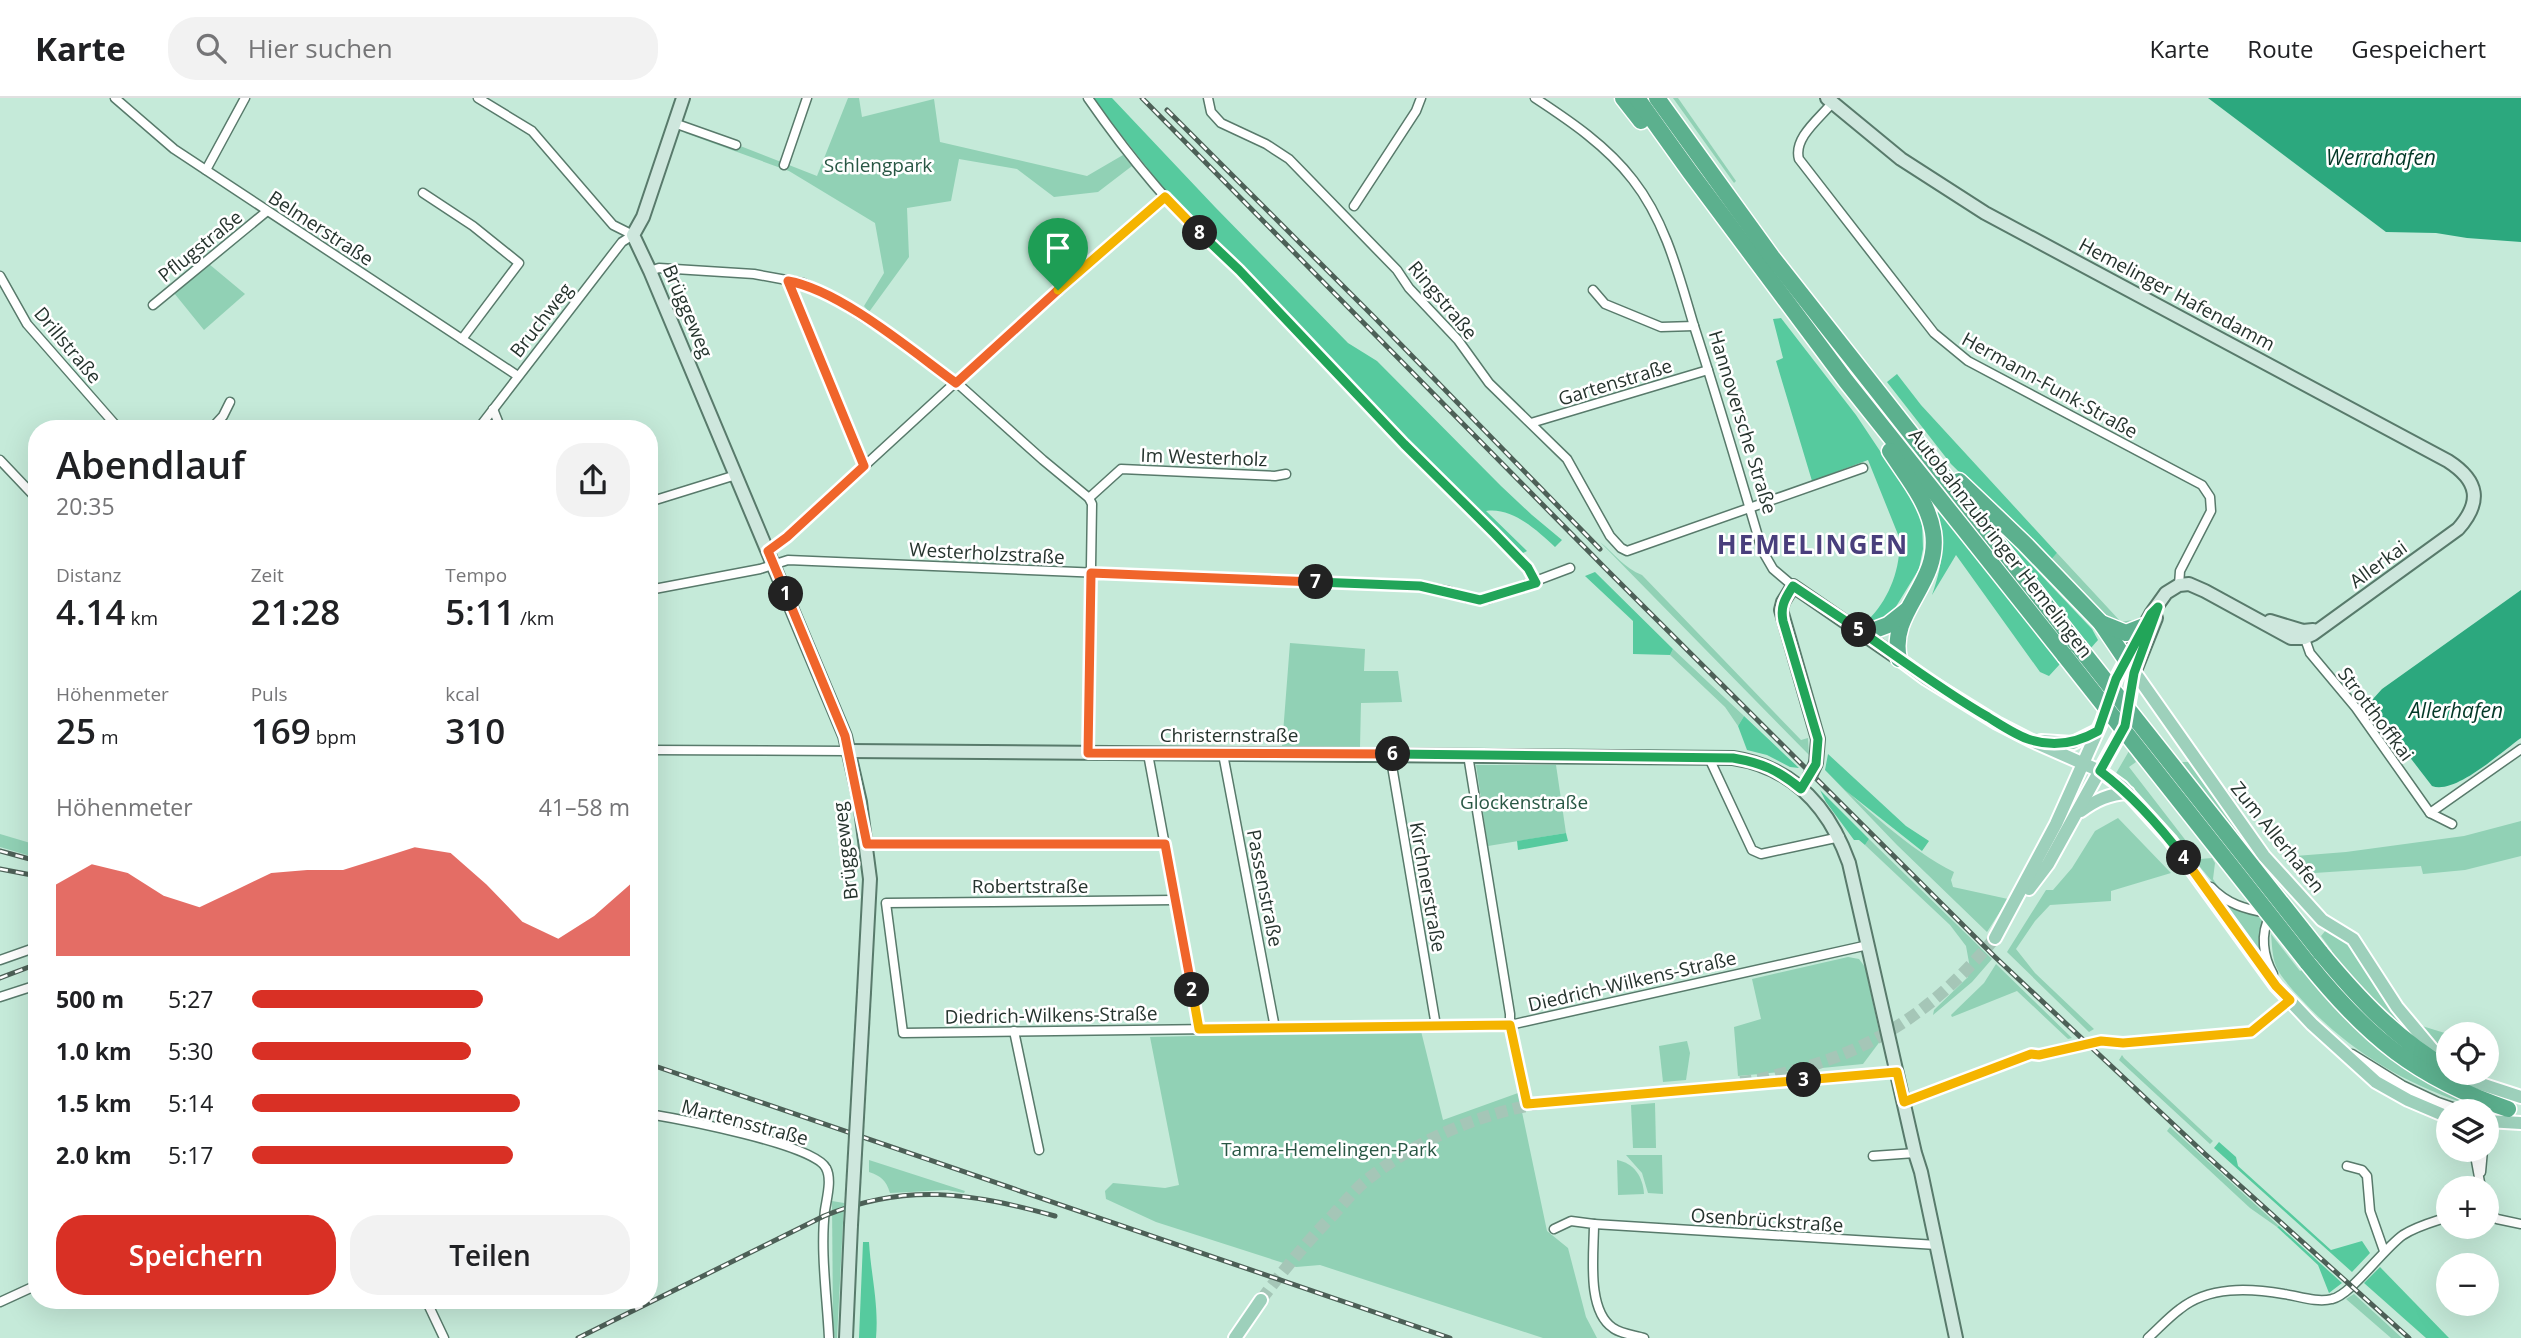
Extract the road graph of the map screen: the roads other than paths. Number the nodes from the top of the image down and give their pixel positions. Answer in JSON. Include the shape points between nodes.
{"nodes":[{"id":1,"x":115,"y":98,"type":"edge"},
{"id":2,"x":245,"y":98,"type":"edge"},
{"id":3,"x":478,"y":98,"type":"edge"},
{"id":4,"x":683,"y":98,"type":"edge"},
{"id":5,"x":807,"y":98,"type":"edge"},
{"id":6,"x":1088,"y":98,"type":"edge"},
{"id":7,"x":1208,"y":98,"type":"edge"},
{"id":8,"x":1421,"y":98,"type":"edge"},
{"id":9,"x":1535,"y":98,"type":"edge"},
{"id":10,"x":1623,"y":98,"type":"edge"},
{"id":11,"x":1637,"y":98,"type":"edge"},
{"id":12,"x":1657,"y":98,"type":"edge"},
{"id":13,"x":1667,"y":98,"type":"edge"},
{"id":14,"x":1830,"y":100,"type":"edge"},
{"id":15,"x":674,"y":123,"type":"junction"},
{"id":16,"x":1676,"y":126,"type":"junction"},
{"id":17,"x":736,"y":145,"type":"dead end"},
{"id":18,"x":784,"y":165,"type":"dead end"},
{"id":19,"x":206,"y":170,"type":"junction"},
{"id":20,"x":1690,"y":173,"type":"junction"},
{"id":21,"x":423,"y":192,"type":"dead end"},
{"id":22,"x":1165,"y":197,"type":"junction"},
{"id":23,"x":1354,"y":206,"type":"dead end"},
{"id":24,"x":266,"y":212,"type":"junction"},
{"id":25,"x":633,"y":235,"type":"junction"},
{"id":26,"x":650,"y":271,"type":"junction"},
{"id":27,"x":0,"y":276,"type":"edge"},
{"id":28,"x":788,"y":281,"type":"junction"},
{"id":29,"x":1593,"y":290,"type":"dead end"},
{"id":30,"x":153,"y":305,"type":"dead end"},
{"id":31,"x":1694,"y":326,"type":"junction"},
{"id":32,"x":462,"y":339,"type":"junction"},
{"id":33,"x":1708,"y":370,"type":"junction"},
{"id":34,"x":518,"y":376,"type":"junction"},
{"id":35,"x":1846,"y":381,"type":"junction"},
{"id":36,"x":956,"y":383,"type":"junction"},
{"id":37,"x":230,"y":402,"type":"dead end"},
{"id":38,"x":493,"y":409,"type":"junction"},
{"id":39,"x":111,"y":420,"type":"edge"},
{"id":40,"x":219,"y":420,"type":"edge"},
{"id":41,"x":485,"y":420,"type":"edge"},
{"id":42,"x":497,"y":420,"type":"edge"},
{"id":43,"x":1531,"y":423,"type":"junction"},
{"id":44,"x":1912,"y":437,"type":"junction"},
{"id":45,"x":0,"y":460,"type":"edge"},
{"id":46,"x":864,"y":466,"type":"junction"},
{"id":47,"x":1863,"y":468,"type":"dead end"},
{"id":48,"x":1286,"y":474,"type":"dead end"},
{"id":49,"x":736,"y":475,"type":"junction"},
{"id":50,"x":28,"y":490,"type":"edge"},
{"id":51,"x":1089,"y":498,"type":"junction"},
{"id":52,"x":658,"y":499,"type":"edge"},
{"id":53,"x":1749,"y":509,"type":"junction"},
{"id":54,"x":2458,"y":529,"type":"joint"},
{"id":55,"x":768,"y":551,"type":"junction"},
{"id":56,"x":774,"y":565,"type":"junction"},
{"id":57,"x":1570,"y":568,"type":"dead end"},
{"id":58,"x":1091,"y":573,"type":"junction"},
{"id":59,"x":1536,"y":583,"type":"junction"},
{"id":60,"x":2179,"y":585,"type":"junction"},
{"id":61,"x":1793,"y":586,"type":"junction"},
{"id":62,"x":658,"y":588,"type":"edge"},
{"id":63,"x":2158,"y":607,"type":"junction"},
{"id":64,"x":1909,"y":608,"type":"junction"},
{"id":65,"x":2101,"y":623,"type":"junction"},
{"id":66,"x":2144,"y":626,"type":"junction"},
{"id":67,"x":1864,"y":634,"type":"junction"},
{"id":68,"x":2304,"y":635,"type":"junction"},
{"id":69,"x":2071,"y":651,"type":"junction"},
{"id":70,"x":1899,"y":659,"type":"junction"},
{"id":71,"x":2130,"y":666,"type":"junction"},
{"id":72,"x":2098,"y":731,"type":"junction"},
{"id":73,"x":2030,"y":740,"type":"junction"},
{"id":74,"x":2521,"y":749,"type":"edge"},
{"id":75,"x":658,"y":750,"type":"edge"},
{"id":76,"x":848,"y":751,"type":"junction"},
{"id":77,"x":1088,"y":753,"type":"junction"},
{"id":78,"x":1148,"y":754,"type":"junction"},
{"id":79,"x":1223,"y":754,"type":"junction"},
{"id":80,"x":1390,"y":754,"type":"junction"},
{"id":81,"x":1468,"y":755,"type":"junction"},
{"id":82,"x":1709,"y":758,"type":"junction"},
{"id":83,"x":2082,"y":764,"type":"junction"},
{"id":84,"x":2100,"y":771,"type":"junction"},
{"id":85,"x":1805,"y":783,"type":"junction"},
{"id":86,"x":2128,"y":793,"type":"junction"},
{"id":87,"x":2430,"y":813,"type":"junction"},
{"id":88,"x":2075,"y":815,"type":"junction"},
{"id":89,"x":2452,"y":824,"type":"dead end"},
{"id":90,"x":1840,"y":837,"type":"junction"},
{"id":91,"x":867,"y":844,"type":"junction"},
{"id":92,"x":1165,"y":844,"type":"junction"},
{"id":93,"x":2264,"y":856,"type":"junction"},
{"id":94,"x":2191,"y":868,"type":"junction"},
{"id":95,"x":1175,"y":900,"type":"junction"},
{"id":96,"x":886,"y":903,"type":"joint"},
{"id":97,"x":2272,"y":914,"type":"junction"},
{"id":98,"x":1868,"y":945,"type":"junction"},
{"id":99,"x":28,"y":950,"type":"edge"},
{"id":100,"x":2314,"y":957,"type":"junction"},
{"id":101,"x":0,"y":960,"type":"edge"},
{"id":102,"x":28,"y":988,"type":"edge"},
{"id":103,"x":0,"y":997,"type":"edge"},
{"id":104,"x":2290,"y":1000,"type":"junction"},
{"id":105,"x":1510,"y":1025,"type":"junction"},
{"id":106,"x":1436,"y":1026,"type":"junction"},
{"id":107,"x":1275,"y":1028,"type":"junction"},
{"id":108,"x":1199,"y":1029,"type":"junction"},
{"id":109,"x":1014,"y":1031,"type":"junction"},
{"id":110,"x":2329,"y":1039,"type":"junction"},
{"id":111,"x":2436,"y":1054,"type":"edge"},
{"id":112,"x":2436,"y":1061,"type":"edge"},
{"id":113,"x":1897,"y":1072,"type":"junction"},
{"id":114,"x":2484,"y":1085,"type":"edge"},
{"id":115,"x":2521,"y":1097,"type":"edge"},
{"id":116,"x":2436,"y":1101,"type":"edge"},
{"id":117,"x":1904,"y":1102,"type":"junction"},
{"id":118,"x":2515,"y":1111,"type":"edge"},
{"id":119,"x":2436,"y":1112,"type":"edge"},
{"id":120,"x":658,"y":1116,"type":"edge"},
{"id":121,"x":2499,"y":1122,"type":"edge"},
{"id":122,"x":2521,"y":1123,"type":"edge"},
{"id":123,"x":1039,"y":1150,"type":"dead end"},
{"id":124,"x":1915,"y":1153,"type":"junction"},
{"id":125,"x":1873,"y":1156,"type":"dead end"},
{"id":126,"x":2347,"y":1166,"type":"dead end"},
{"id":127,"x":2499,"y":1219,"type":"edge"},
{"id":128,"x":2436,"y":1221,"type":"edge"},
{"id":129,"x":1594,"y":1224,"type":"junction"},
{"id":130,"x":2521,"y":1224,"type":"edge"},
{"id":131,"x":1554,"y":1229,"type":"dead end"},
{"id":132,"x":1937,"y":1245,"type":"junction"},
{"id":133,"x":2384,"y":1251,"type":"junction"},
{"id":134,"x":28,"y":1289,"type":"edge"},
{"id":135,"x":0,"y":1302,"type":"edge"},
{"id":136,"x":430,"y":1309,"type":"edge"},
{"id":137,"x":444,"y":1338,"type":"edge"},
{"id":138,"x":829,"y":1338,"type":"edge"},
{"id":139,"x":846,"y":1338,"type":"edge"},
{"id":140,"x":1235,"y":1338,"type":"edge"},
{"id":141,"x":1244,"y":1338,"type":"edge"},
{"id":142,"x":1644,"y":1338,"type":"edge"},
{"id":143,"x":1956,"y":1338,"type":"edge"},
{"id":144,"x":2148,"y":1338,"type":"edge"}],
"edges":[{"from":1,"to":19,"type":"street","name":"Belmerstraße"},
{"from":2,"to":19,"type":"street"},
{"from":3,"to":25,"type":"street","via":[[532,131],[613,225]]},
{"from":4,"to":15,"type":"street"},
{"from":5,"to":18,"type":"street"},
{"from":6,"to":22,"type":"street"},
{"from":7,"to":43,"type":"street","name":"Ringstraße","via":[[1211,112],[1221,123],[1289,159],[1397,270],[1489,383]]},
{"from":8,"to":23,"type":"street"},
{"from":9,"to":31,"type":"street","name":"Hannoversche Straße","via":[[1596,142],[1633,179],[1666,239]]},
{"from":10,"to":20,"type":"highway","via":[[1675,167]]},
{"from":11,"to":20,"type":"highway","name":"Autobahnzubringer Hemelingen"},
{"from":12,"to":16,"type":"highway","name":"Autobahnzubringer Hemelingen"},
{"from":13,"to":16,"type":"highway"},
{"from":14,"to":54,"type":"street","name":"Hemelinger Hafendamm","via":[[1909,164],[1984,213],[2456,466],[2474,492],[2471,511]]},
{"from":14,"to":60,"type":"street","name":"Hermann-Funk-Straße","via":[[1799,142],[1799,159],[1934,333],[1968,361],[2202,485],[2210,497],[2211,511],[2180,570]]},
{"from":15,"to":17,"type":"street"},
{"from":15,"to":25,"type":"street"},
{"from":16,"to":44,"type":"highway","name":"Autobahnzubringer Hemelingen"},
{"from":19,"to":24,"type":"street","name":"Belmerstraße"},
{"from":20,"to":35,"type":"highway","name":"Autobahnzubringer Hemelingen"},
{"from":21,"to":32,"type":"street","via":[[519,263]]},
{"from":22,"to":36,"type":"street"},
{"from":22,"to":59,"type":"street","via":[[1528,568]]},
{"from":24,"to":30,"type":"street","name":"Pflugstraße"},
{"from":24,"to":32,"type":"street","name":"Belmerstraße"},
{"from":25,"to":26,"type":"street","name":"Brüggeweg"},
{"from":25,"to":34,"type":"street","name":"Bruchweg","via":[[622,242]]},
{"from":26,"to":28,"type":"street","via":[[754,274]]},
{"from":26,"to":49,"type":"street","name":"Brüggeweg"},
{"from":27,"to":39,"type":"street","name":"Drillstraße","via":[[27,324]]},
{"from":28,"to":36,"type":"street","via":[[827,295]]},
{"from":28,"to":46,"type":"street"},
{"from":29,"to":31,"type":"street","via":[[1605,304],[1661,327]]},
{"from":31,"to":33,"type":"street","name":"Hannoversche Straße"},
{"from":32,"to":34,"type":"street","name":"Belmerstraße"},
{"from":33,"to":43,"type":"street","name":"Gartenstraße"},
{"from":33,"to":53,"type":"street","name":"Hannoversche Straße"},
{"from":34,"to":38,"type":"street","name":"Bruchweg"},
{"from":35,"to":64,"type":"highway","via":[[1854,404],[1917,492],[1933,531],[1934,551],[1927,577]]},
{"from":35,"to":69,"type":"highway","name":"Autobahnzubringer Hemelingen"},
{"from":36,"to":46,"type":"street"},
{"from":36,"to":51,"type":"street"},
{"from":37,"to":40,"type":"street"},
{"from":38,"to":41,"type":"street","name":"Bruchweg"},
{"from":38,"to":42,"type":"street"},
{"from":43,"to":53,"type":"street","name":"Ringstraße","via":[[1567,460],[1610,536],[1627,551]]},
{"from":44,"to":65,"type":"highway","via":[[1933,451]]},
{"from":44,"to":69,"type":"highway","name":"Autobahnzubringer Hemelingen"},
{"from":45,"to":50,"type":"street"},
{"from":46,"to":55,"type":"street"},
{"from":47,"to":53,"type":"street"},
{"from":48,"to":51,"type":"street","name":"Im Westerholz","via":[[1121,469]]},
{"from":49,"to":52,"type":"street"},
{"from":49,"to":55,"type":"street","name":"Brüggeweg"},
{"from":51,"to":58,"type":"street"},
{"from":53,"to":61,"type":"street","name":"Hannoversche Straße","via":[[1767,562]]},
{"from":54,"to":68,"type":"street","name":"Allerkai","via":[[2320,629]]},
{"from":55,"to":56,"type":"street","name":"Brüggeweg"},
{"from":56,"to":58,"type":"street","name":"Westerholzstraße","via":[[796,561]]},
{"from":56,"to":62,"type":"street","name":"Westerholzstraße"},
{"from":56,"to":76,"type":"street","name":"Brüggeweg"},
{"from":57,"to":59,"type":"street","name":"Westerholzstraße"},
{"from":58,"to":59,"type":"street","name":"Westerholzstraße","via":[[1420,586],[1480,600]]},
{"from":58,"to":77,"type":"street"},
{"from":60,"to":63,"type":"street","via":[[2166,593]]},
{"from":60,"to":68,"type":"street","via":[[2189,584]]},
{"from":61,"to":67,"type":"street"},
{"from":61,"to":85,"type":"street","bridge":true,"via":[[1781,610],[1818,739],[1816,764]]},
{"from":63,"to":66,"type":"street"},
{"from":63,"to":71,"type":"street"},
{"from":64,"to":67,"type":"highway","via":[[1888,625]]},
{"from":64,"to":70,"type":"highway","via":[[1898,631]]},
{"from":65,"to":66,"type":"highway","via":[[2126,633]]},
{"from":65,"to":71,"type":"highway"},
{"from":66,"to":71,"type":"street"},
{"from":67,"to":70,"type":"street"},
{"from":68,"to":87,"type":"street","name":"Strotthoffkai","via":[[2310,653],[2356,708]]},
{"from":69,"to":100,"type":"highway","name":"Autobahnzubringer Hemelingen","bridge":true},
{"from":70,"to":73,"type":"main road"},
{"from":71,"to":72,"type":"main road","via":[[2116,679]]},
{"from":71,"to":84,"type":"main road","via":[[2125,726]]},
{"from":71,"to":93,"type":"main road","name":"Zum Allerhafen"},
{"from":72,"to":73,"type":"main road","via":[[2073,743]]},
{"from":72,"to":83,"type":"main road"},
{"from":73,"to":83,"type":"main road"},
{"from":74,"to":87,"type":"street"},
{"from":75,"to":76,"type":"street","name":"Christernstraße"},
{"from":76,"to":77,"type":"street","name":"Christernstraße"},
{"from":76,"to":91,"type":"street","name":"Brüggeweg"},
{"from":77,"to":78,"type":"street","name":"Christernstraße"},
{"from":78,"to":79,"type":"street","name":"Christernstraße"},
{"from":78,"to":92,"type":"street"},
{"from":79,"to":80,"type":"street","name":"Christernstraße"},
{"from":79,"to":107,"type":"street","name":"Passenstraße"},
{"from":80,"to":81,"type":"street","name":"Christernstraße"},
{"from":80,"to":106,"type":"street","name":"Kirchnerstraße"},
{"from":81,"to":82,"type":"street","name":"Christernstraße"},
{"from":81,"to":105,"type":"street"},
{"from":82,"to":85,"type":"street","name":"Christernstraße","via":[[1758,762]]},
{"from":82,"to":90,"type":"street","via":[[1752,850],[1761,854]]},
{"from":83,"to":84,"type":"main road"},
{"from":83,"to":88,"type":"main road","via":[[2056,824],[1995,938],[2048,864]]},
{"from":84,"to":86,"type":"main road"},
{"from":84,"to":88,"type":"main road"},
{"from":85,"to":90,"type":"street","name":"Christernstraße"},
{"from":86,"to":88,"type":"main road","via":[[2108,795]]},
{"from":86,"to":94,"type":"main road"},
{"from":87,"to":89,"type":"street","name":"Strotthoffkai"},
{"from":90,"to":98,"type":"street","name":"Christernstraße"},
{"from":91,"to":92,"type":"street"},
{"from":91,"to":139,"type":"street","name":"Brüggeweg","bridge":true,"via":[[870,908]]},
{"from":92,"to":95,"type":"street"},
{"from":93,"to":97,"type":"street","via":[[2283,887]]},
{"from":93,"to":111,"type":"main road","name":"Zum Allerhafen","via":[[2316,913],[2353,939],[2397,1007]]},
{"from":94,"to":97,"type":"street","via":[[2226,901]]},
{"from":94,"to":104,"type":"main road"},
{"from":95,"to":96,"type":"street","name":"Robertstraße"},
{"from":95,"to":108,"type":"street"},
{"from":96,"to":109,"type":"street","name":"Diedrich-Wilkens-Straße","via":[[903,1033]]},
{"from":97,"to":104,"type":"street","via":[[2264,950],[2270,970]]},
{"from":98,"to":105,"type":"street","name":"Diedrich-Wilkens-Straße"},
{"from":98,"to":113,"type":"street","name":"Christernstraße"},
{"from":99,"to":101,"type":"street"},
{"from":100,"to":112,"type":"highway","name":"Autobahnzubringer Hemelingen","via":[[2378,1018]]},
{"from":100,"to":118,"type":"highway","name":"Autobahnzubringer Hemelingen","via":[[2350,1012],[2395,1052],[2440,1081]]},
{"from":102,"to":103,"type":"street"},
{"from":104,"to":110,"type":"main road"},
{"from":104,"to":117,"type":"street","via":[[2251,1032],[2101,1041],[2031,1054]]},
{"from":105,"to":106,"type":"street","name":"Diedrich-Wilkens-Straße"},
{"from":105,"to":113,"type":"street","via":[[1527,1104]]},
{"from":106,"to":107,"type":"street","name":"Diedrich-Wilkens-Straße"},
{"from":107,"to":108,"type":"street","name":"Diedrich-Wilkens-Straße"},
{"from":108,"to":109,"type":"street","name":"Diedrich-Wilkens-Straße"},
{"from":109,"to":123,"type":"street"},
{"from":110,"to":116,"type":"street"},
{"from":110,"to":119,"type":"main road","via":[[2376,1082]]},
{"from":113,"to":117,"type":"street","name":"Christernstraße"},
{"from":114,"to":115,"type":"main road"},
{"from":117,"to":124,"type":"street","name":"Christernstraße"},
{"from":120,"to":138,"type":"street","name":"Martensstraße","via":[[741,1133],[804,1153],[826,1166]]},
{"from":121,"to":122,"type":"main road"},
{"from":124,"to":125,"type":"street"},
{"from":124,"to":132,"type":"street","name":"Christernstraße"},
{"from":126,"to":133,"type":"street","via":[[2367,1176],[2370,1211]]},
{"from":127,"to":130,"type":"street"},
{"from":128,"to":133,"type":"street"},
{"from":129,"to":131,"type":"street","name":"Osenbrückstraße","via":[[1571,1221]]},
{"from":129,"to":132,"type":"street","name":"Osenbrückstraße"},
{"from":129,"to":142,"type":"street","via":[[1594,1293],[1599,1314],[1616,1330]]},
{"from":132,"to":143,"type":"street","name":"Christernstraße"},
{"from":133,"to":144,"type":"street","via":[[2341,1296],[2330,1300],[2261,1290],[2223,1290],[2181,1307]]},
{"from":134,"to":135,"type":"street"},
{"from":136,"to":137,"type":"street"},
{"from":140,"to":141,"type":"main road","via":[[1261,1300]]}]}
